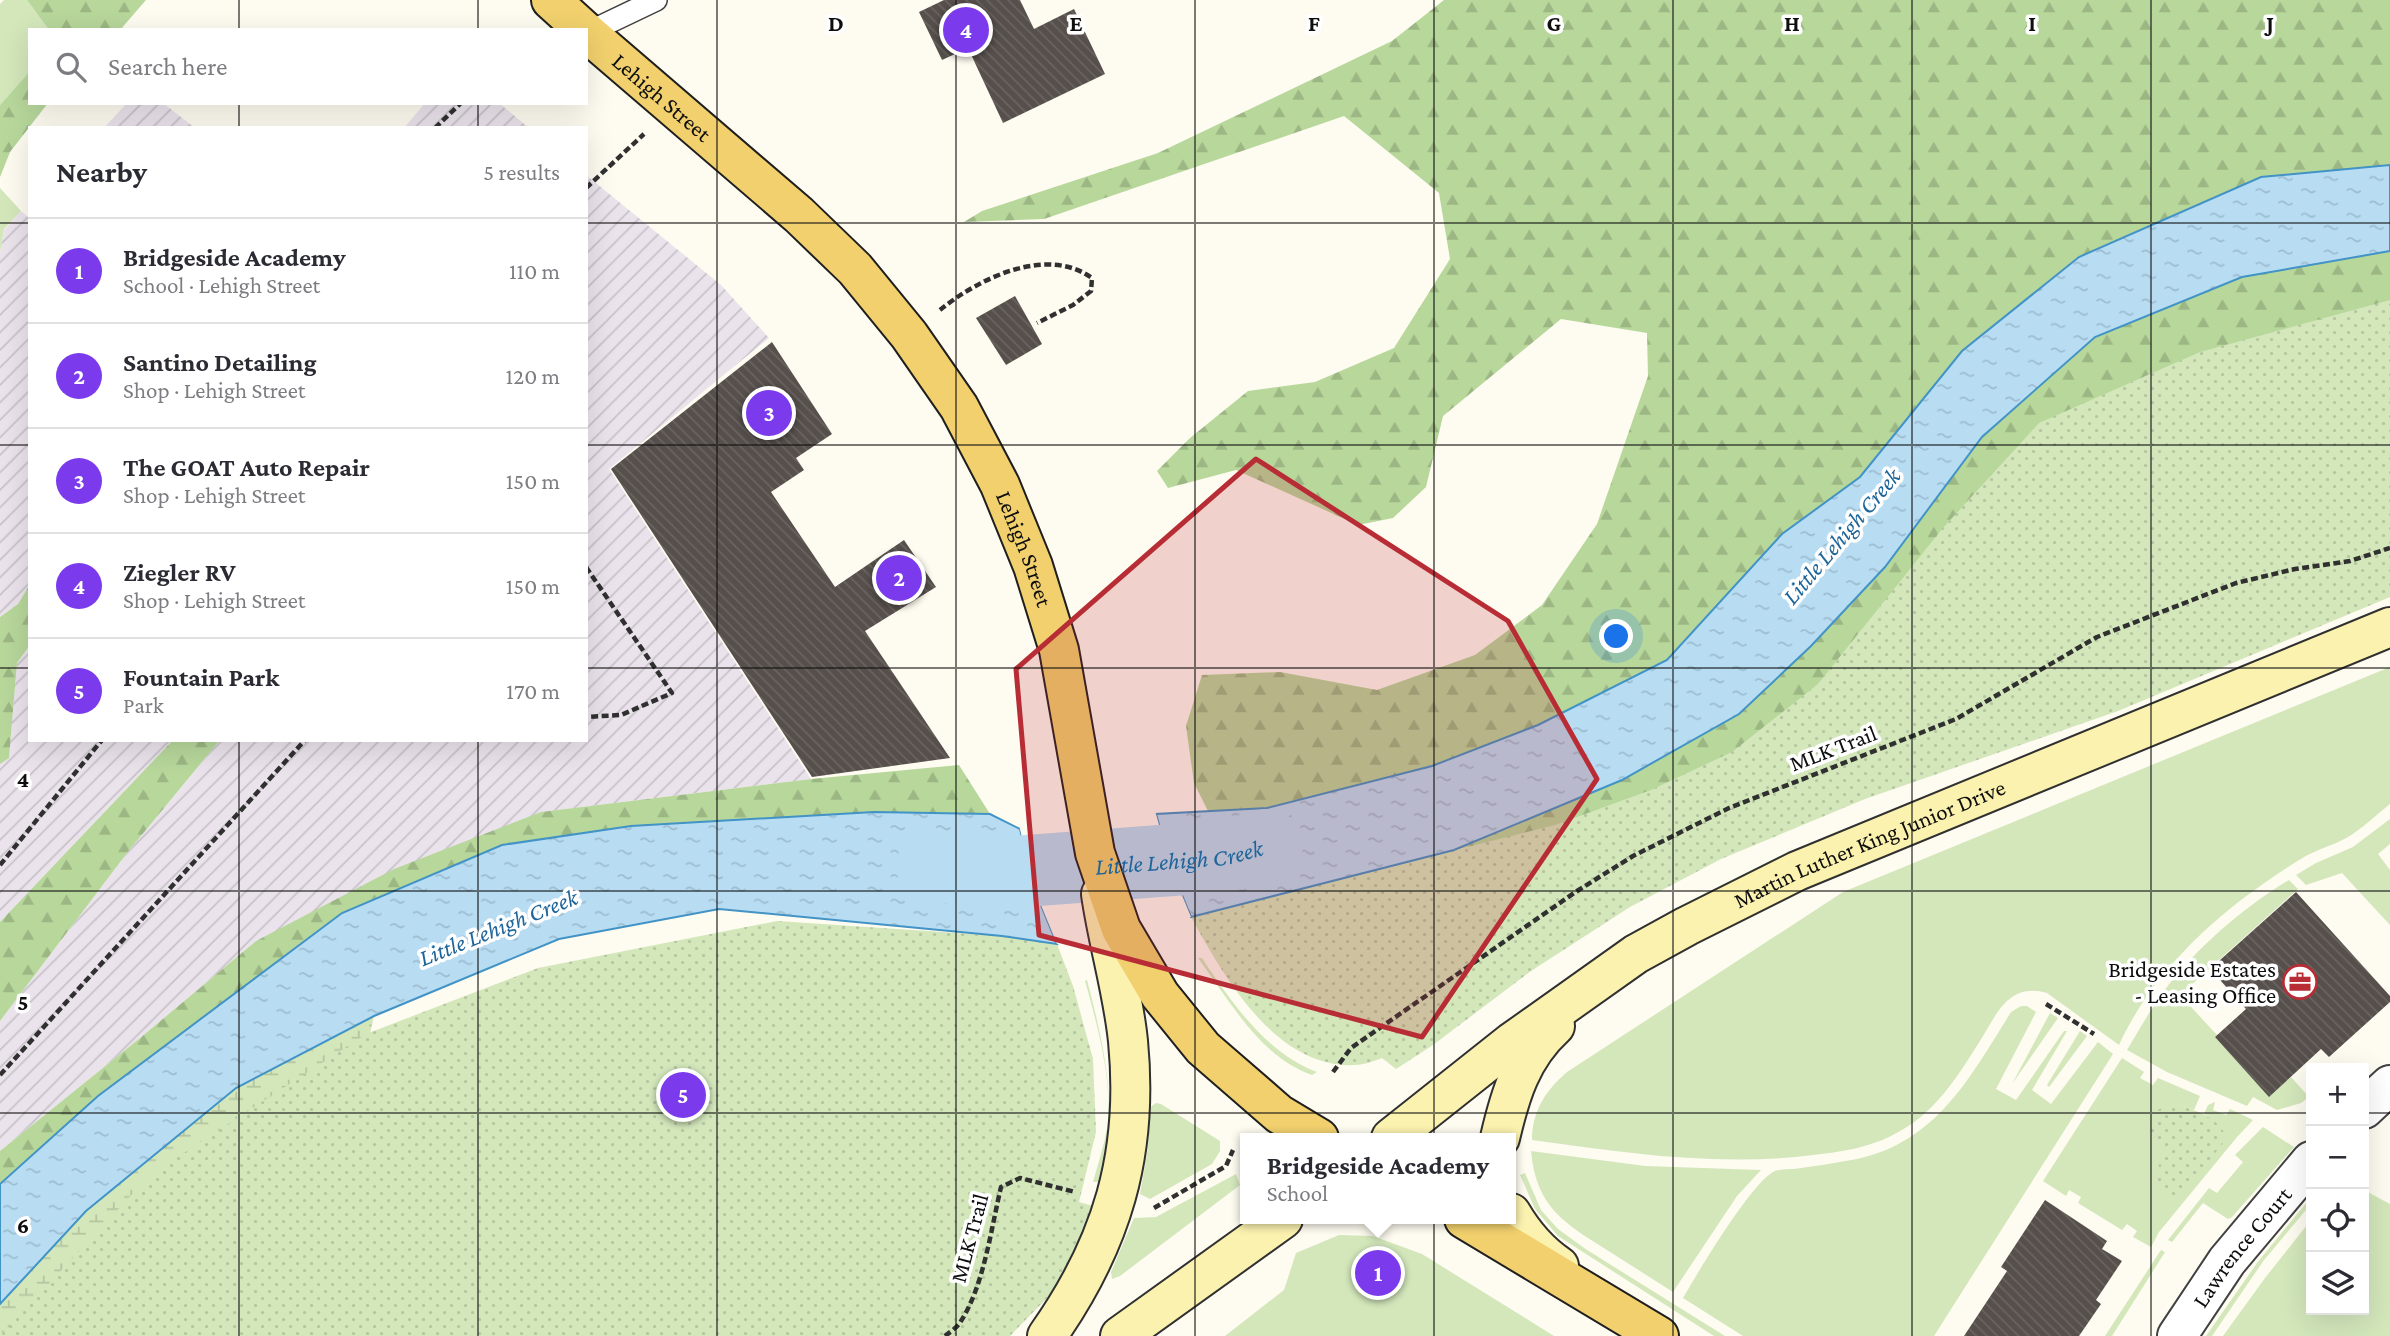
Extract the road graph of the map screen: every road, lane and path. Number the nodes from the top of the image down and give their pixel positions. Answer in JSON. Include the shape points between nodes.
{"nodes":[{"id":1,"x":551,"y":0,"type":"edge"},
{"id":2,"x":656,"y":0,"type":"edge"},
{"id":3,"x":581,"y":28,"type":"edge"},
{"id":4,"x":588,"y":31,"type":"edge"},
{"id":5,"x":588,"y":35,"type":"edge"},
{"id":6,"x":459,"y":105,"type":"edge"},
{"id":7,"x":673,"y":107,"type":"junction"},
{"id":8,"x":437,"y":126,"type":"edge"},
{"id":9,"x":588,"y":186,"type":"edge"},
{"id":10,"x":1037,"y":323,"type":"dead end"},
{"id":11,"x":909,"y":335,"type":"junction"},
{"id":12,"x":2390,"y":548,"type":"edge"},
{"id":13,"x":588,"y":570,"type":"edge"},
{"id":14,"x":2390,"y":627,"type":"edge"},
{"id":15,"x":588,"y":717,"type":"edge"},
{"id":16,"x":100,"y":742,"type":"edge"},
{"id":17,"x":303,"y":742,"type":"edge"},
{"id":18,"x":0,"y":865,"type":"edge"},
{"id":19,"x":1114,"y":931,"type":"junction"},
{"id":20,"x":1636,"y":954,"type":"junction"},
{"id":21,"x":2046,"y":1004,"type":"dead end"},
{"id":22,"x":2094,"y":1034,"type":"dead end"},
{"id":23,"x":1333,"y":1072,"type":"dead end"},
{"id":24,"x":0,"y":1075,"type":"edge"},
{"id":25,"x":2390,"y":1085,"type":"edge"},
{"id":26,"x":2369,"y":1104,"type":"edge"},
{"id":27,"x":1311,"y":1133,"type":"edge"},
{"id":28,"x":1397,"y":1133,"type":"edge"},
{"id":29,"x":1501,"y":1133,"type":"edge"},
{"id":30,"x":1233,"y":1150,"type":"dead end"},
{"id":31,"x":2306,"y":1167,"type":"edge"},
{"id":32,"x":1087,"y":1196,"type":"dead end"},
{"id":33,"x":1144,"y":1208,"type":"dead end"},
{"id":34,"x":1516,"y":1221,"type":"edge"},
{"id":35,"x":1276,"y":1224,"type":"edge"},
{"id":36,"x":1472,"y":1224,"type":"edge"},
{"id":37,"x":1620,"y":1311,"type":"junction"},
{"id":38,"x":944,"y":1336,"type":"edge"},
{"id":39,"x":1046,"y":1336,"type":"edge"},
{"id":40,"x":1120,"y":1336,"type":"edge"},
{"id":41,"x":1659,"y":1336,"type":"edge"},
{"id":42,"x":2177,"y":1336,"type":"edge"}],
"edges":[{"from":1,"to":3,"type":"main road","name":"Lehigh Street"},
{"from":2,"to":4,"type":"lane"},
{"from":5,"to":7,"type":"main road","name":"Lehigh Street"},
{"from":6,"to":8,"type":"path"},
{"from":7,"to":9,"type":"path"},
{"from":7,"to":11,"type":"main road","name":"Lehigh Street","via":[[855,269]]},
{"from":10,"to":11,"type":"path","via":[[1091,291],[1092,278],[1081,270],[1049,264],[1018,268],[962,292]]},
{"from":11,"to":19,"type":"main road","name":"Lehigh Street","via":[[1000,485],[1033,566],[1059,650],[1095,853]]},
{"from":12,"to":23,"type":"path","name":"MLK Trail","via":[[2350,561],[2236,583],[2109,632],[1956,719],[1729,808],[1633,856],[1577,891],[1371,1033],[1351,1048]]},
{"from":13,"to":15,"type":"path","via":[[672,693],[621,715]]},
{"from":14,"to":20,"type":"main road","name":"Martin Luther King Junior Drive","via":[[1797,871]]},
{"from":16,"to":18,"type":"path"},
{"from":17,"to":24,"type":"path"},
{"from":19,"to":27,"type":"main road","name":"Lehigh Street","via":[[1203,1048],[1279,1114]]},
{"from":19,"to":39,"type":"main road","via":[[1128,1041],[1127,1151],[1115,1202],[1093,1261]]},
{"from":20,"to":28,"type":"main road","name":"Martin Luther King Junior Drive","via":[[1512,1042]]},
{"from":20,"to":29,"type":"main road","via":[[1550,1031],[1527,1060],[1512,1089]]},
{"from":21,"to":22,"type":"path"},
{"from":25,"to":26,"type":"street"},
{"from":30,"to":33,"type":"path","via":[[1226,1166],[1152,1209]]},
{"from":31,"to":42,"type":"street","name":"Lawrence Court","via":[[2227,1261]]},
{"from":32,"to":38,"type":"path","name":"MLK Trail","via":[[1020,1178],[1001,1187],[968,1307],[960,1324]]},
{"from":34,"to":37,"type":"main road","via":[[1545,1256]]},
{"from":35,"to":40,"type":"main road"},
{"from":36,"to":37,"type":"main road"},
{"from":37,"to":41,"type":"main road"}]}
